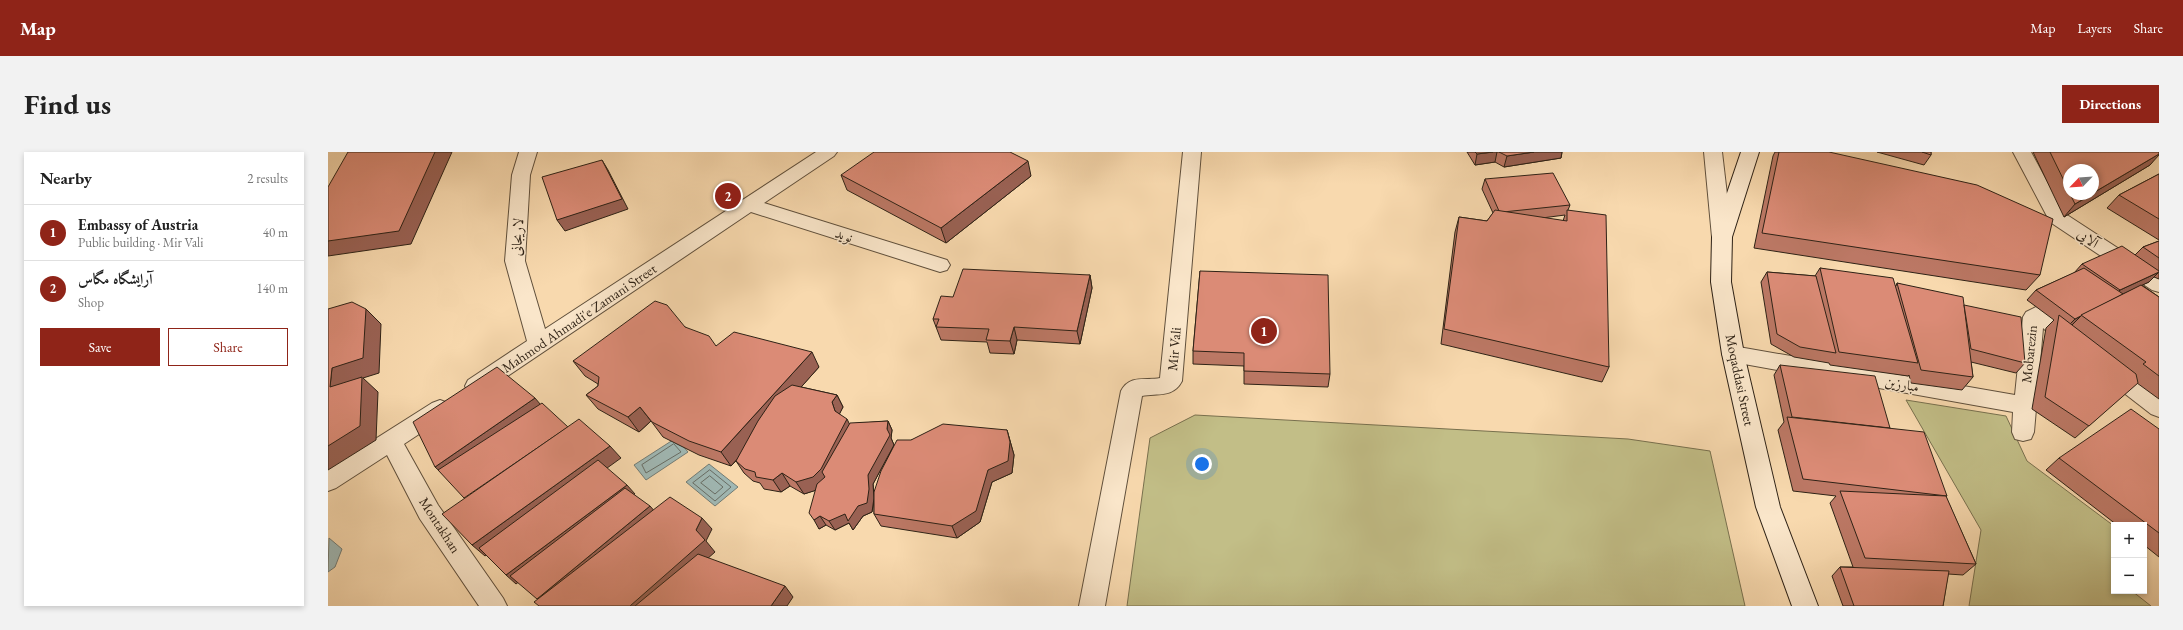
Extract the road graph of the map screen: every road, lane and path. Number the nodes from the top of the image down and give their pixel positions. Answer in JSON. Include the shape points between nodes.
{"nodes":[{"id":1,"x":528,"y":152,"type":"edge"},
{"id":2,"x":828,"y":152,"type":"edge"},
{"id":3,"x":1192,"y":152,"type":"edge"},
{"id":4,"x":1713,"y":152,"type":"edge"},
{"id":5,"x":1750,"y":152,"type":"edge"},
{"id":6,"x":2022,"y":152,"type":"edge"},
{"id":7,"x":749,"y":204,"type":"junction"},
{"id":8,"x":1722,"y":237,"type":"junction"},
{"id":9,"x":940,"y":265,"type":"dead end"},
{"id":10,"x":2159,"y":285,"type":"edge"},
{"id":11,"x":539,"y":345,"type":"junction"},
{"id":12,"x":1734,"y":354,"type":"junction"},
{"id":13,"x":2024,"y":405,"type":"junction"},
{"id":14,"x":2159,"y":408,"type":"edge"},
{"id":15,"x":2023,"y":432,"type":"dead end"},
{"id":16,"x":391,"y":441,"type":"junction"},
{"id":17,"x":328,"y":481,"type":"edge"},
{"id":18,"x":494,"y":606,"type":"edge"},
{"id":19,"x":1092,"y":606,"type":"edge"},
{"id":20,"x":1805,"y":606,"type":"edge"}],
"edges":[{"from":1,"to":11,"type":"street","name":"لاریجانی","via":[[520,175],[515,261]]},
{"from":2,"to":7,"type":"street","name":"Mahmod Ahmadi'e Zamani Street"},
{"from":3,"to":19,"type":"street","name":"Mir Vali","via":[[1171,381],[1162,387],[1140,386],[1132,391]]},
{"from":4,"to":8,"type":"street"},
{"from":5,"to":8,"type":"street","name":"Moqaddasi Street"},
{"from":6,"to":10,"type":"street","name":"آلایی","via":[[2057,217]]},
{"from":7,"to":9,"type":"street","name":"نوید"},
{"from":7,"to":11,"type":"street","name":"Mahmod Ahmadi'e Zamani Street"},
{"from":8,"to":12,"type":"street","name":"Moqaddasi Street","via":[[1721,282]]},
{"from":11,"to":16,"type":"street","name":"Mahmod Ahmadi'e Zamani Street"},
{"from":12,"to":13,"type":"street","name":"مبارزین"},
{"from":12,"to":20,"type":"street","name":"Moqaddasi Street","via":[[1768,507]]},
{"from":13,"to":14,"type":"street","name":"Mobarezin","via":[[2033,317],[2036,315],[2041,316]]},
{"from":13,"to":15,"type":"street"},
{"from":16,"to":17,"type":"street","name":"Mahmod Ahmadi'e Zamani Street"},
{"from":16,"to":18,"type":"street","name":"Montakhan","via":[[429,512]]}]}
